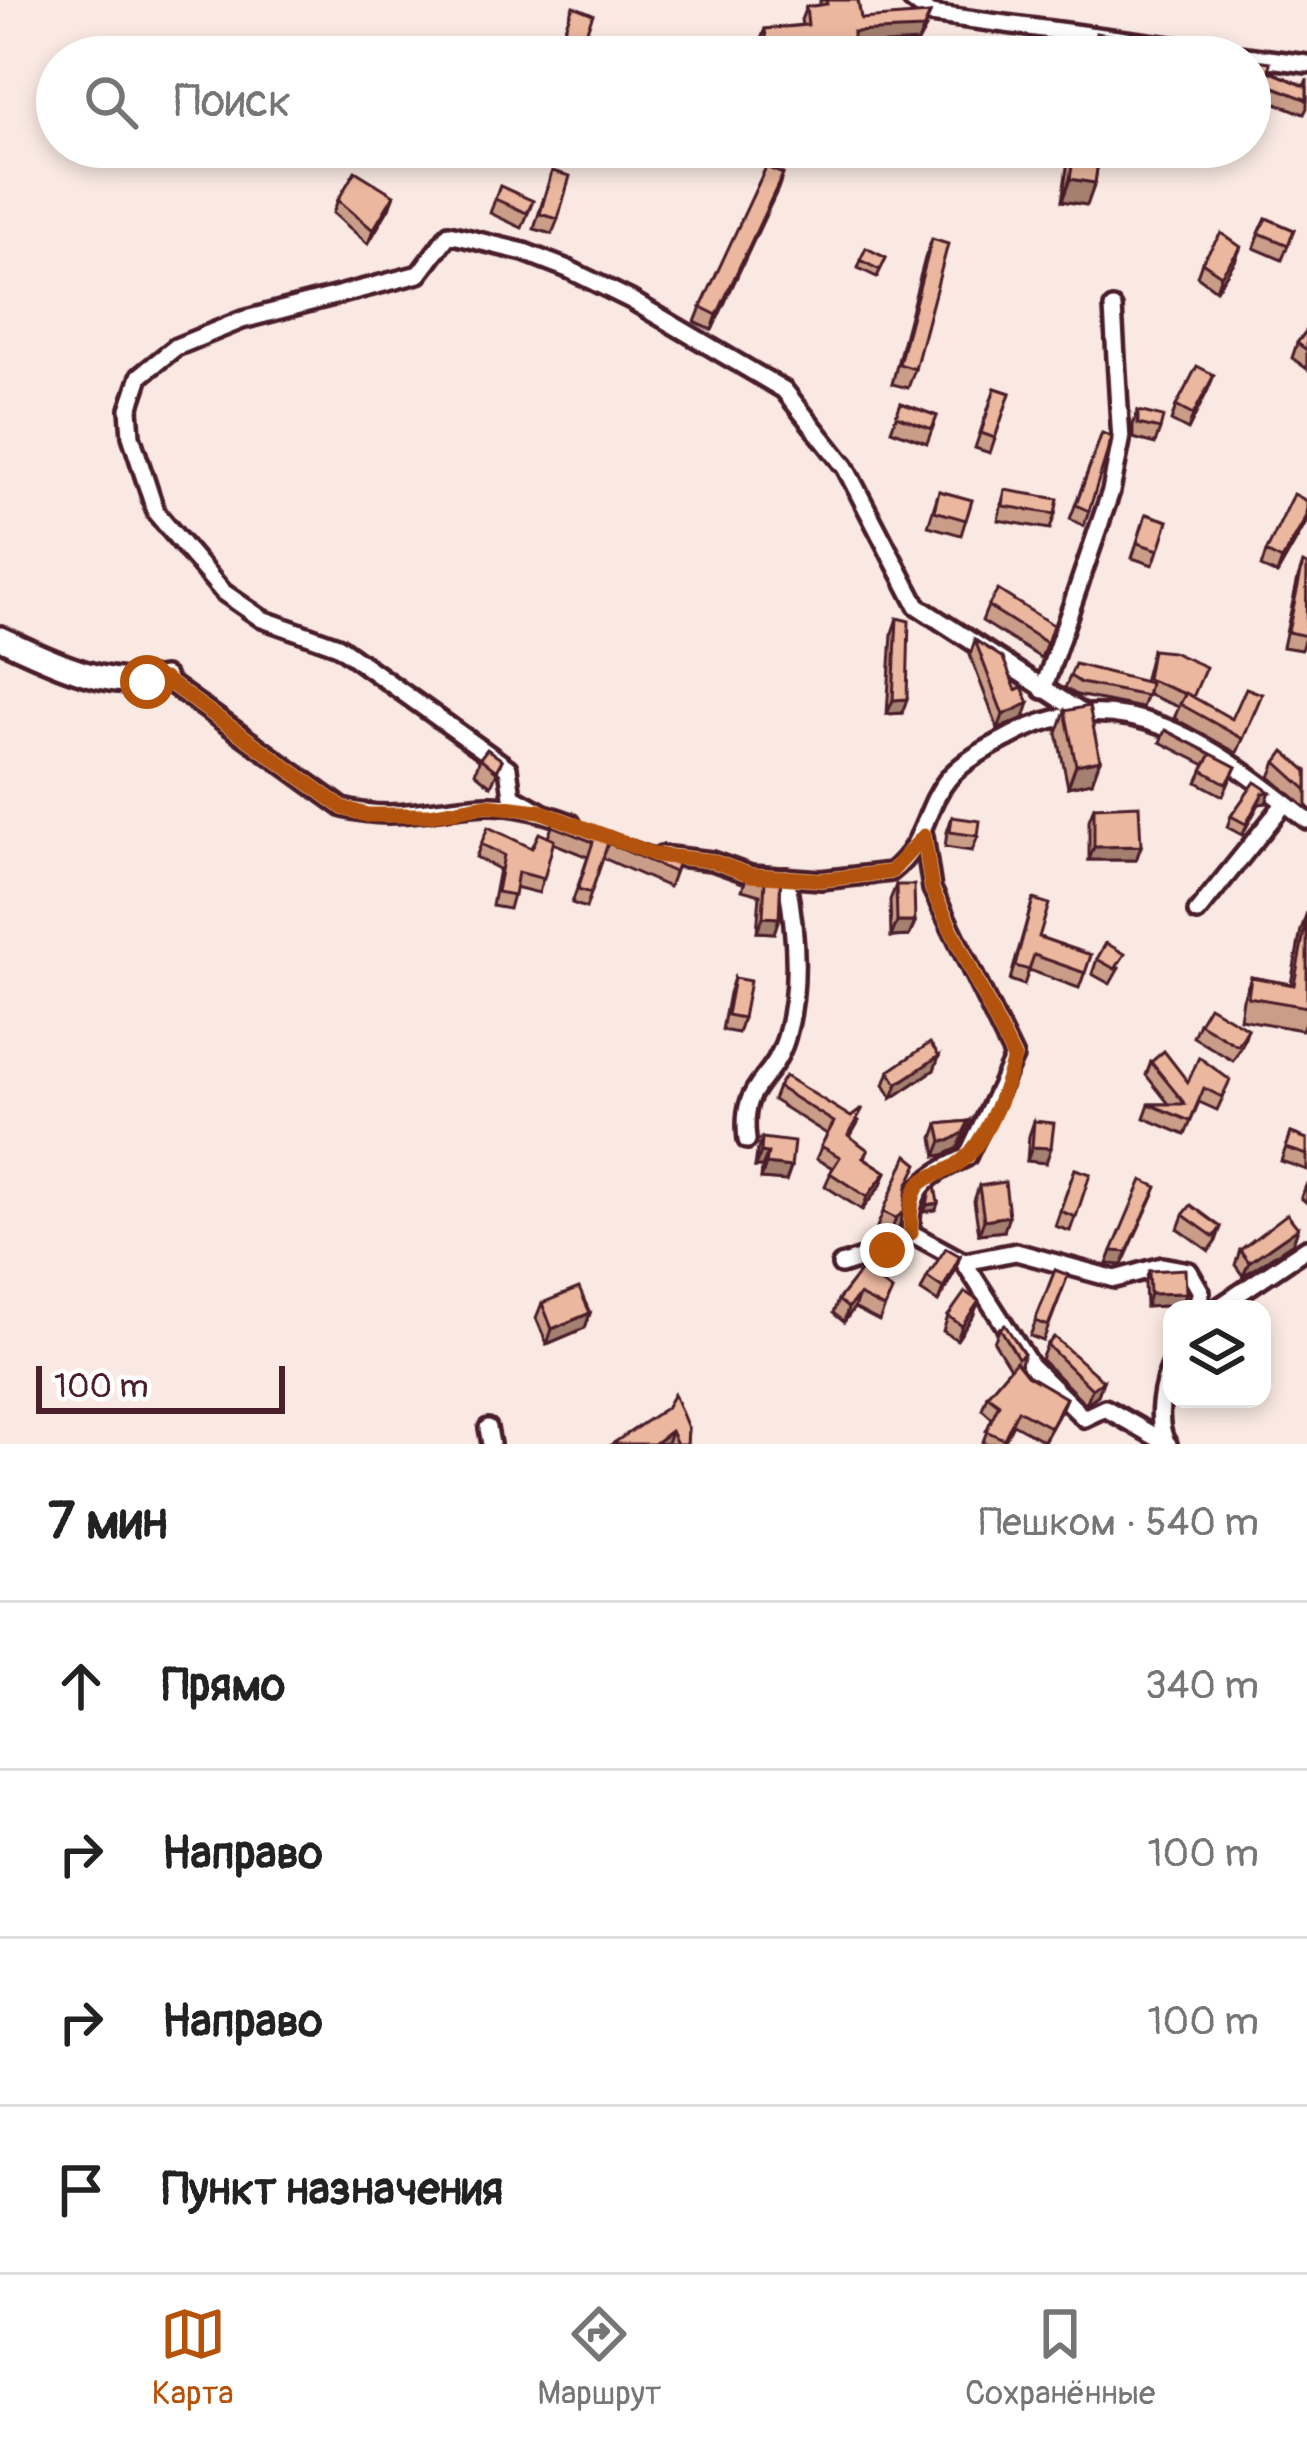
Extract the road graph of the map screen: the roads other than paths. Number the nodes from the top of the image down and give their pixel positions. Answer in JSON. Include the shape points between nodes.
{"nodes":[{"id":1,"x":912,"y":0,"type":"edge"},
{"id":2,"x":1096,"y":36,"type":"edge"},
{"id":3,"x":1271,"y":59,"type":"edge"},
{"id":4,"x":1307,"y":64,"type":"edge"},
{"id":5,"x":1113,"y":308,"type":"dead end"},
{"id":6,"x":0,"y":638,"type":"edge"},
{"id":7,"x":164,"y":679,"type":"joint"},
{"id":8,"x":1043,"y":691,"type":"junction"},
{"id":9,"x":1079,"y":711,"type":"junction"},
{"id":10,"x":1285,"y":803,"type":"junction"},
{"id":11,"x":539,"y":811,"type":"junction"},
{"id":12,"x":1307,"y":820,"type":"edge"},
{"id":13,"x":598,"y":833,"type":"edge"},
{"id":14,"x":924,"y":836,"type":"junction"},
{"id":15,"x":637,"y":848,"type":"edge"},
{"id":16,"x":786,"y":877,"type":"junction"},
{"id":17,"x":1197,"y":912,"type":"dead end"},
{"id":18,"x":747,"y":1140,"type":"dead end"},
{"id":19,"x":911,"y":1233,"type":"junction"},
{"id":20,"x":1307,"y":1248,"type":"edge"},
{"id":21,"x":964,"y":1262,"type":"junction"},
{"id":22,"x":841,"y":1265,"type":"dead end"},
{"id":23,"x":1198,"y":1300,"type":"edge"},
{"id":24,"x":1229,"y":1300,"type":"edge"},
{"id":25,"x":1163,"y":1399,"type":"edge"},
{"id":26,"x":1167,"y":1443,"type":"edge"}],
"edges":[{"from":1,"to":2,"type":"street","via":[[930,14]]},
{"from":3,"to":4,"type":"street"},
{"from":5,"to":8,"type":"street","via":[[1121,441]]},
{"from":6,"to":7,"type":"street","via":[[69,673]]},
{"from":7,"to":11,"type":"street","via":[[343,808],[382,815],[487,805]]},
{"from":8,"to":9,"type":"street"},
{"from":8,"to":11,"type":"street","via":[[917,606],[845,467],[784,390],[631,300],[524,252],[449,234],[419,274],[242,320],[176,347],[140,376],[129,409],[140,474],[156,513],[210,577],[262,619],[338,646],[452,723],[508,768],[512,796]]},
{"from":9,"to":10,"type":"street","via":[[1192,735]]},
{"from":9,"to":14,"type":"street","via":[[981,751],[949,778]]},
{"from":10,"to":12,"type":"street"},
{"from":10,"to":17,"type":"street"},
{"from":11,"to":13,"type":"street"},
{"from":14,"to":16,"type":"street","via":[[891,872]]},
{"from":14,"to":19,"type":"street","via":[[932,890],[1014,1058],[967,1157],[916,1189]]},
{"from":15,"to":16,"type":"street"},
{"from":16,"to":18,"type":"street","via":[[798,940],[786,1038],[743,1109]]},
{"from":19,"to":21,"type":"street"},
{"from":19,"to":22,"type":"street"},
{"from":20,"to":24,"type":"street"},
{"from":21,"to":23,"type":"street","via":[[1016,1252],[1115,1279],[1162,1267],[1189,1271]]},
{"from":21,"to":26,"type":"street","via":[[1054,1394],[1084,1418],[1105,1408]]},
{"from":25,"to":26,"type":"street"}]}
